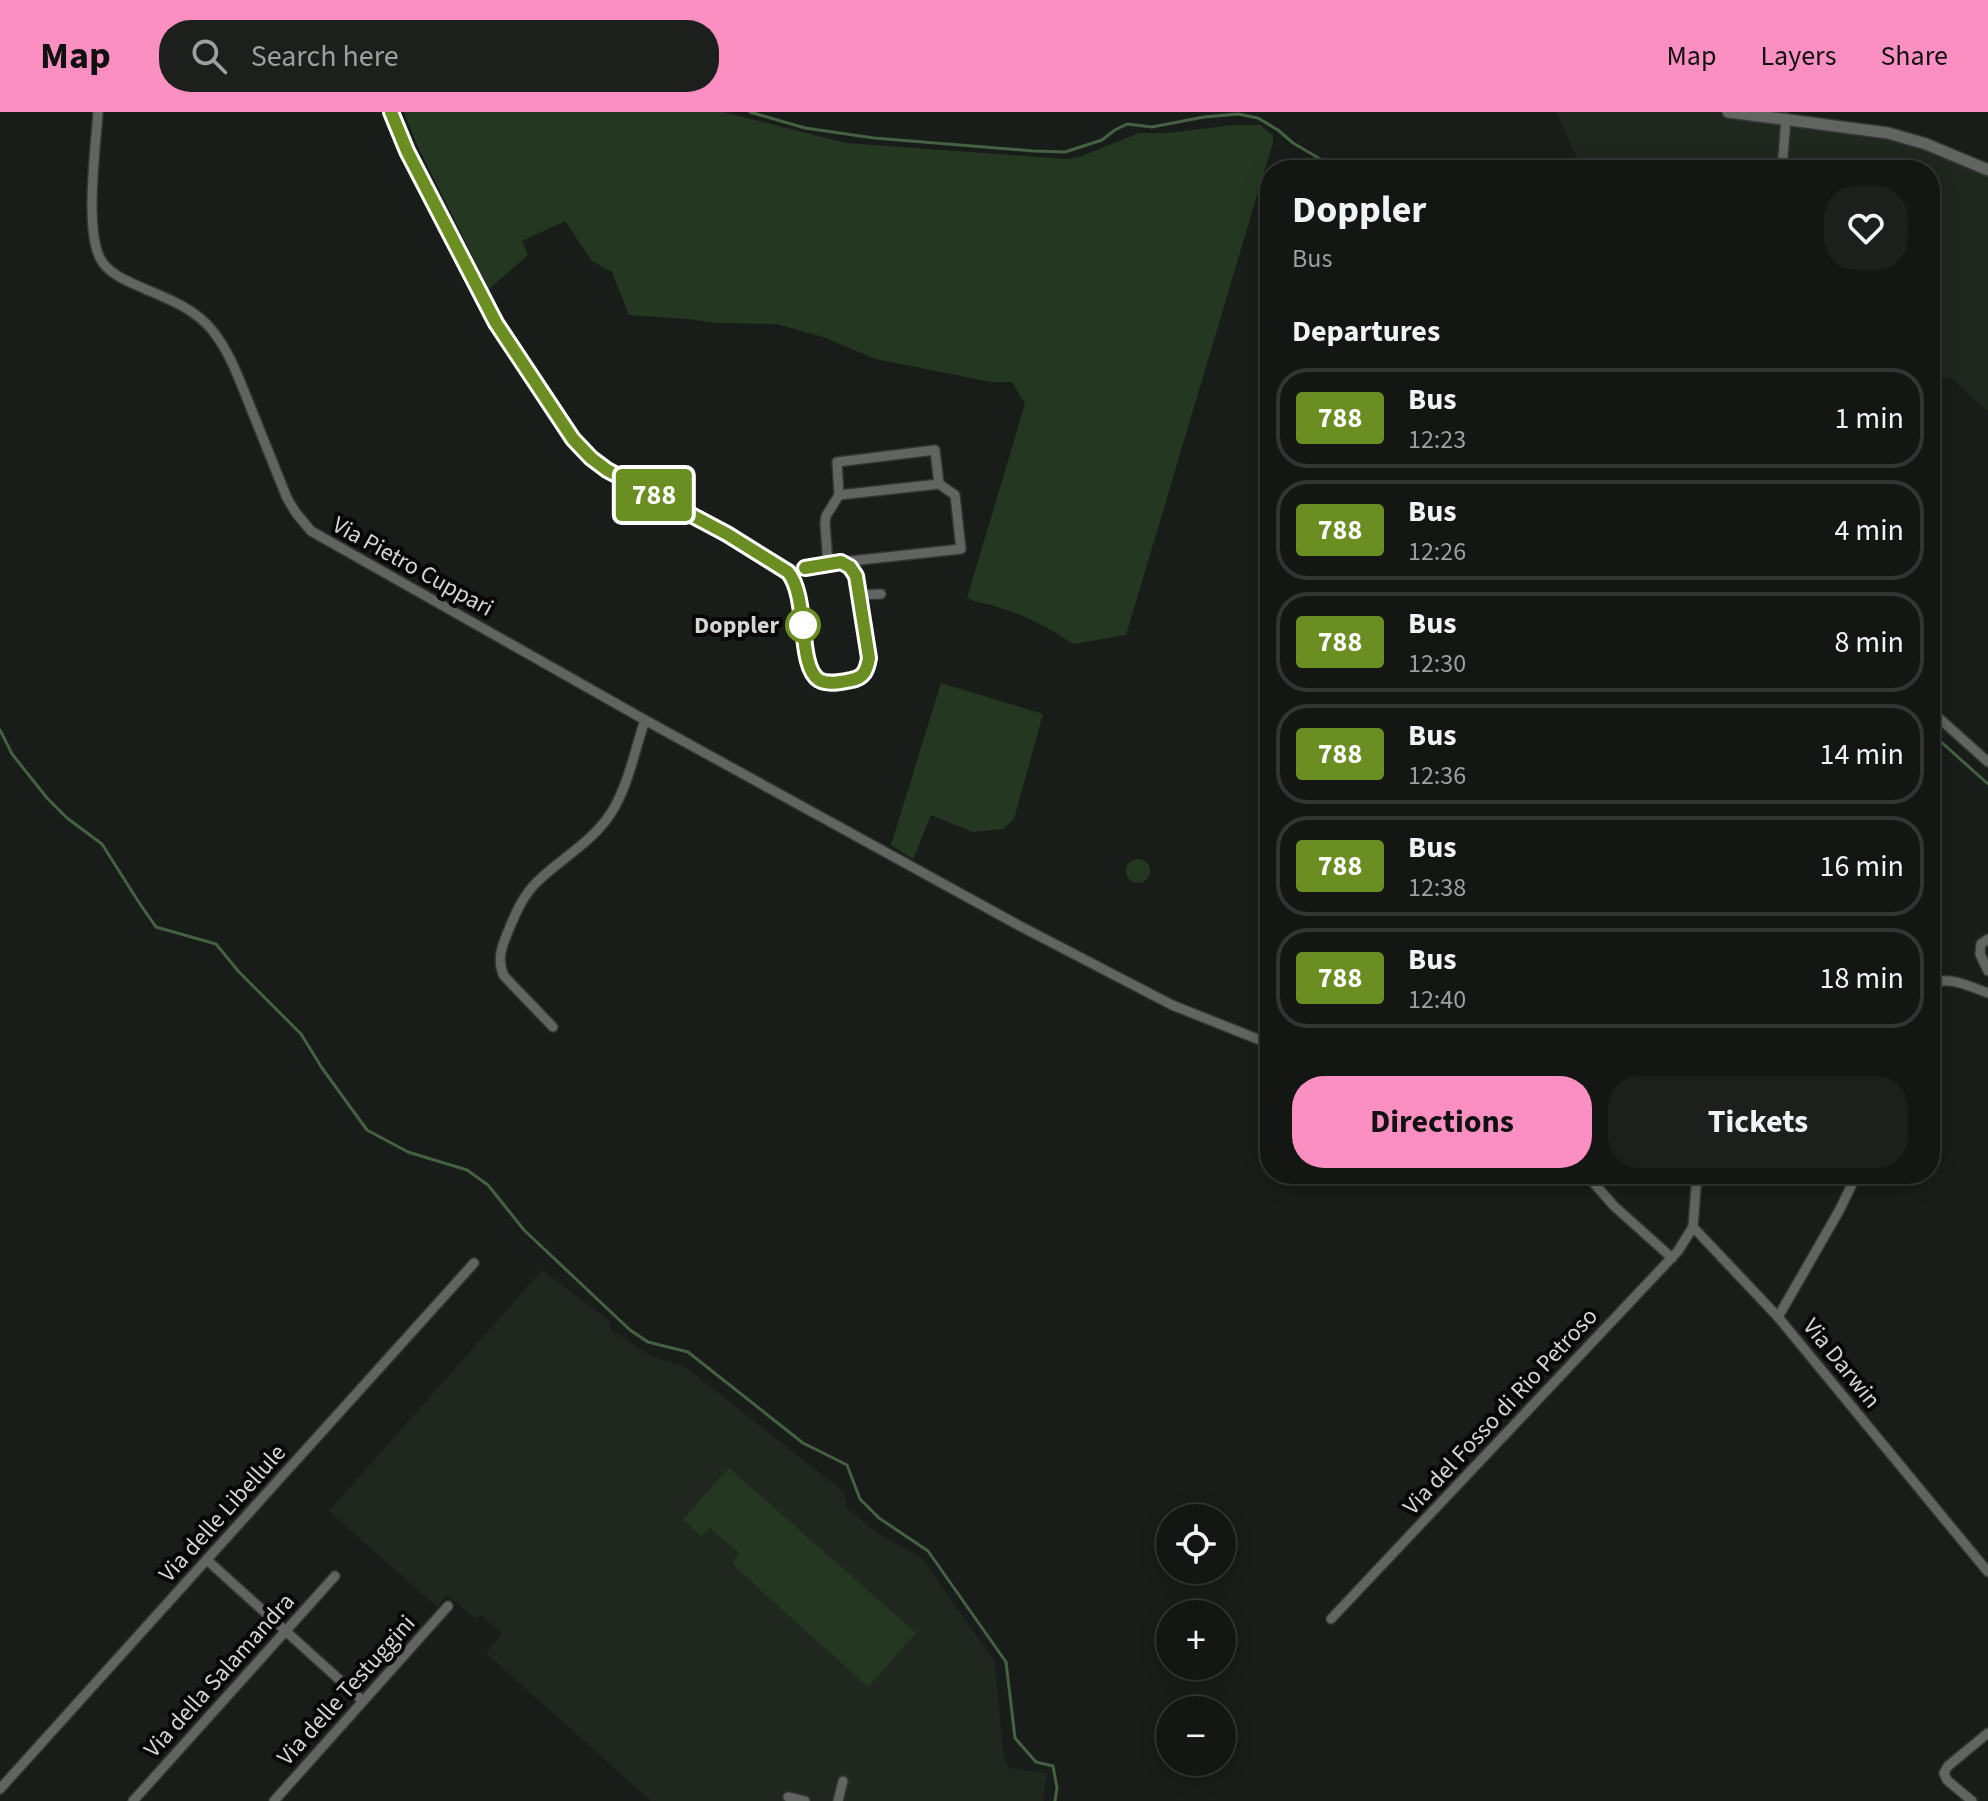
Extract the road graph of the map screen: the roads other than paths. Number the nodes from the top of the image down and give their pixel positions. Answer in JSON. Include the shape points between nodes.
{"nodes":[{"id":1,"x":98,"y":112,"type":"edge"},
{"id":2,"x":391,"y":112,"type":"edge"},
{"id":3,"x":1728,"y":112,"type":"edge"},
{"id":4,"x":1786,"y":118,"type":"junction"},
{"id":5,"x":1783,"y":160,"type":"edge"},
{"id":6,"x":1988,"y":170,"type":"edge"},
{"id":7,"x":939,"y":484,"type":"junction"},
{"id":8,"x":839,"y":495,"type":"junction"},
{"id":9,"x":841,"y":562,"type":"junction"},
{"id":10,"x":828,"y":564,"type":"junction"},
{"id":11,"x":788,"y":572,"type":"junction"},
{"id":12,"x":881,"y":594,"type":"dead end"},
{"id":13,"x":860,"y":595,"type":"junction"},
{"id":14,"x":1940,"y":719,"type":"edge"},
{"id":15,"x":645,"y":720,"type":"junction"},
{"id":16,"x":1988,"y":762,"type":"edge"},
{"id":17,"x":1988,"y":939,"type":"edge"},
{"id":18,"x":1988,"y":971,"type":"edge"},
{"id":19,"x":1940,"y":979,"type":"edge"},
{"id":20,"x":1988,"y":993,"type":"edge"},
{"id":21,"x":553,"y":1027,"type":"dead end"},
{"id":22,"x":1260,"y":1040,"type":"edge"},
{"id":23,"x":1595,"y":1184,"type":"edge"},
{"id":24,"x":1696,"y":1184,"type":"edge"},
{"id":25,"x":1852,"y":1184,"type":"edge"},
{"id":26,"x":1693,"y":1227,"type":"junction"},
{"id":27,"x":1672,"y":1258,"type":"junction"},
{"id":28,"x":474,"y":1263,"type":"dead end"},
{"id":29,"x":1778,"y":1317,"type":"junction"},
{"id":30,"x":207,"y":1560,"type":"junction"},
{"id":31,"x":1988,"y":1572,"type":"edge"},
{"id":32,"x":335,"y":1576,"type":"dead end"},
{"id":33,"x":448,"y":1606,"type":"dead end"},
{"id":34,"x":1331,"y":1619,"type":"dead end"},
{"id":35,"x":285,"y":1632,"type":"junction"},
{"id":36,"x":363,"y":1701,"type":"junction"},
{"id":37,"x":1988,"y":1733,"type":"edge"},
{"id":38,"x":843,"y":1781,"type":"dead end"},
{"id":39,"x":0,"y":1789,"type":"edge"},
{"id":40,"x":788,"y":1797,"type":"dead end"},
{"id":41,"x":133,"y":1801,"type":"edge"},
{"id":42,"x":274,"y":1801,"type":"edge"},
{"id":43,"x":805,"y":1801,"type":"edge"},
{"id":44,"x":838,"y":1801,"type":"edge"},
{"id":45,"x":1972,"y":1801,"type":"edge"}],
"edges":[{"from":1,"to":15,"type":"street","name":"Via Pietro Cuppari","via":[[92,221],[99,258],[121,278],[183,307],[211,328],[229,355],[287,498],[311,531]]},
{"from":2,"to":11,"type":"street","via":[[496,323],[578,445],[607,470]]},
{"from":3,"to":4,"type":"street"},
{"from":4,"to":5,"type":"street"},
{"from":4,"to":6,"type":"street","via":[[1907,137]]},
{"from":7,"to":8,"type":"street"},
{"from":7,"to":8,"type":"street","via":[[935,450],[837,462]]},
{"from":7,"to":9,"type":"street","via":[[955,495],[961,549]]},
{"from":8,"to":10,"type":"street","via":[[825,519]]},
{"from":9,"to":10,"type":"street"},
{"from":9,"to":13,"type":"street","via":[[856,576]]},
{"from":10,"to":11,"type":"street"},
{"from":11,"to":13,"type":"street","via":[[801,606],[809,665],[823,681],[857,679],[866,670]]},
{"from":12,"to":13,"type":"street"},
{"from":14,"to":16,"type":"street"},
{"from":15,"to":21,"type":"street","via":[[611,814],[531,889],[502,948],[504,976]]},
{"from":15,"to":22,"type":"street","name":"Via Pietro Cuppari","via":[[1018,925],[1172,1005]]},
{"from":17,"to":18,"type":"street","via":[[1980,954]]},
{"from":19,"to":20,"type":"street"},
{"from":23,"to":27,"type":"street"},
{"from":24,"to":26,"type":"street"},
{"from":25,"to":29,"type":"street"},
{"from":26,"to":27,"type":"street","name":"Via del Fosso di Rio Petroso"},
{"from":26,"to":29,"type":"street","name":"Via Darwin"},
{"from":27,"to":34,"type":"street","name":"Via del Fosso di Rio Petroso"},
{"from":28,"to":30,"type":"street","name":"Via delle Libellule"},
{"from":29,"to":31,"type":"street","name":"Via Darwin"},
{"from":30,"to":35,"type":"street"},
{"from":30,"to":39,"type":"street","name":"Via delle Libellule"},
{"from":32,"to":35,"type":"street","name":"Via della Salamandra"},
{"from":33,"to":36,"type":"street","name":"Via delle Testuggini"},
{"from":35,"to":36,"type":"street"},
{"from":35,"to":41,"type":"street","name":"Via della Salamandra"},
{"from":36,"to":42,"type":"street","name":"Via delle Testuggini"},
{"from":37,"to":45,"type":"street","via":[[1944,1773]]},
{"from":38,"to":44,"type":"street"},
{"from":40,"to":43,"type":"street"}]}
